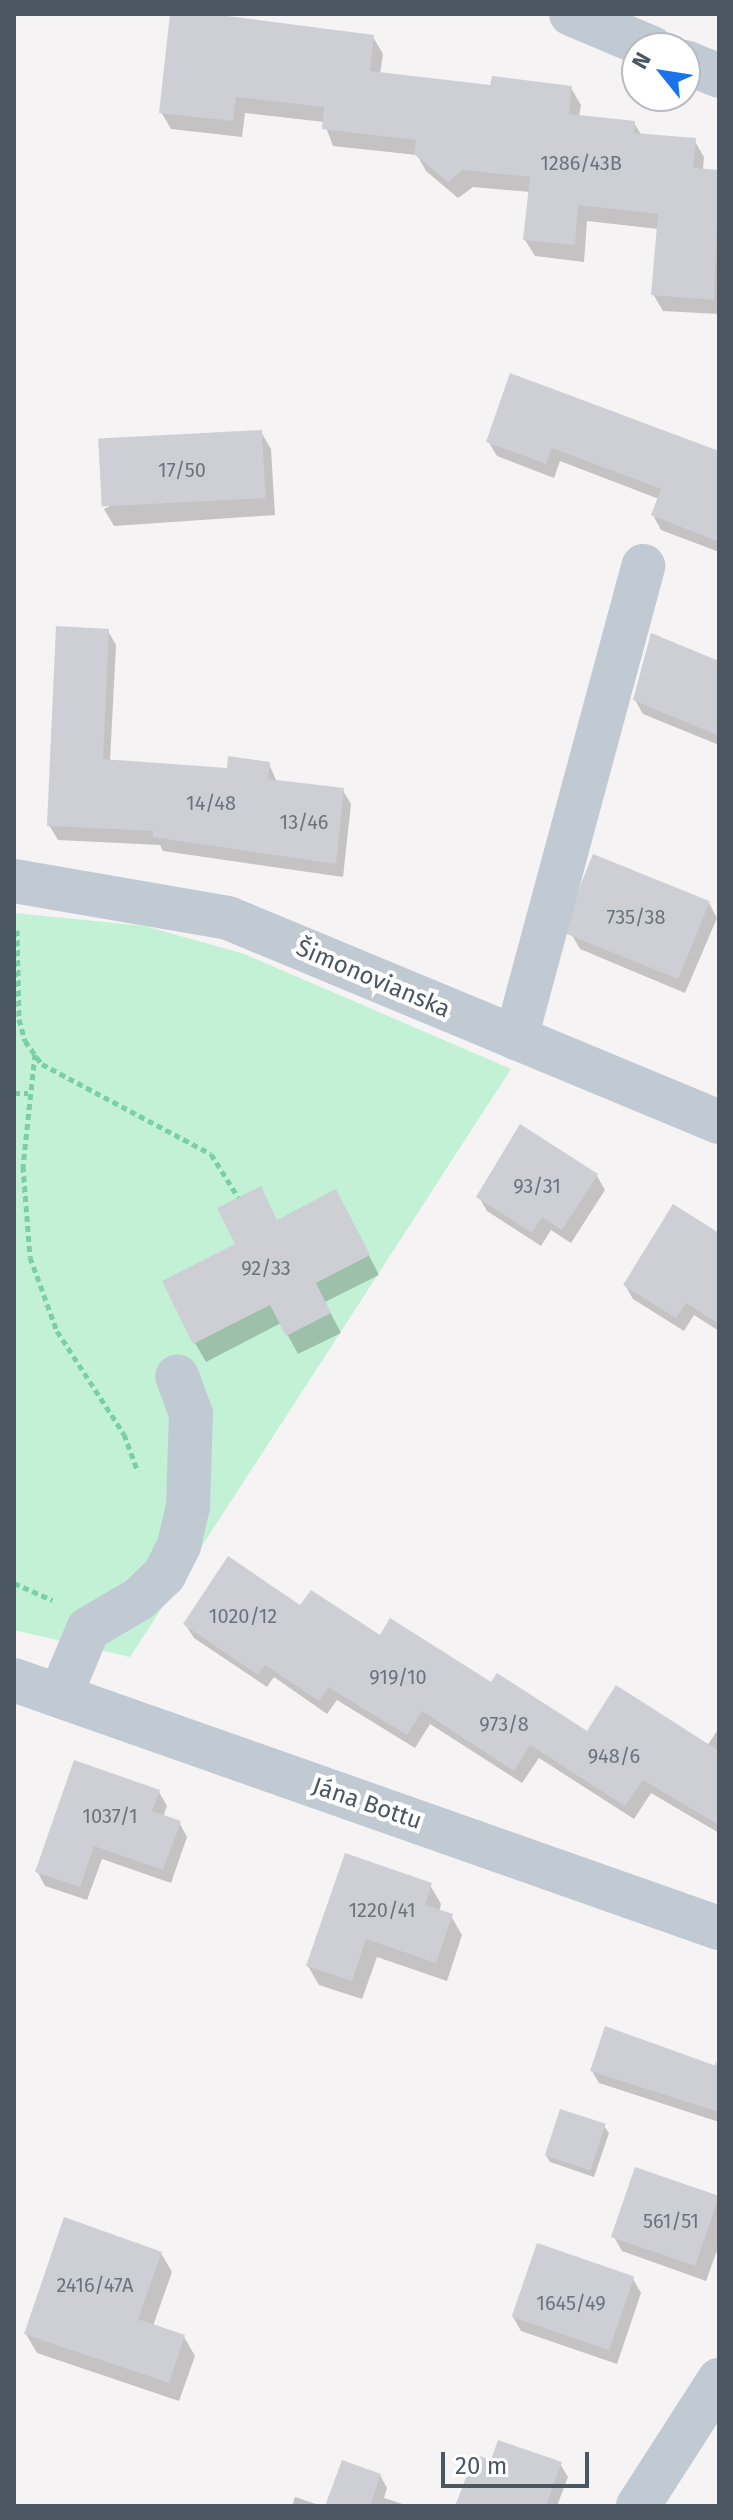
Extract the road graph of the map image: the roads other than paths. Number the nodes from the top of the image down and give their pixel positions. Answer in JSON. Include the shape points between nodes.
{"nodes":[{"id":1,"x":571,"y":14,"type":"edge"},
{"id":2,"x":621,"y":35,"type":"edge"},
{"id":3,"x":643,"y":566,"type":"dead end"},
{"id":4,"x":15,"y":897,"type":"edge"},
{"id":5,"x":516,"y":1038,"type":"junction"},
{"id":6,"x":719,"y":1122,"type":"edge"},
{"id":7,"x":177,"y":1376,"type":"dead end"},
{"id":8,"x":14,"y":1680,"type":"edge"},
{"id":9,"x":60,"y":1696,"type":"junction"},
{"id":10,"x":719,"y":1928,"type":"edge"},
{"id":11,"x":719,"y":2380,"type":"edge"},
{"id":12,"x":638,"y":2506,"type":"edge"}],
"edges":[{"from":1,"to":2,"type":"street"},
{"from":3,"to":5,"type":"street"},
{"from":4,"to":5,"type":"street","name":"Šimonovianska","via":[[228,918]]},
{"from":5,"to":6,"type":"street","name":"Šimonovianska"},
{"from":7,"to":9,"type":"street","via":[[191,1414],[188,1507],[179,1545],[164,1575],[139,1599],[88,1629]]},
{"from":8,"to":9,"type":"street","name":"Jána Bottu"},
{"from":9,"to":10,"type":"street","name":"Jána Bottu"},
{"from":11,"to":12,"type":"street"}]}
